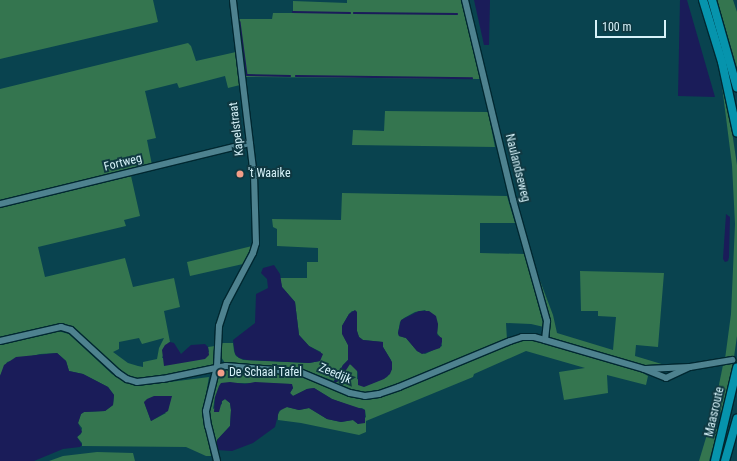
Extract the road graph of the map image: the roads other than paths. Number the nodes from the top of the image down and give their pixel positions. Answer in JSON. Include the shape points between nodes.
{"nodes":[{"id":1,"x":233,"y":0,"type":"edge"},
{"id":2,"x":465,"y":0,"type":"edge"},
{"id":3,"x":703,"y":0,"type":"edge"},
{"id":4,"x":712,"y":0,"type":"edge"},
{"id":5,"x":737,"y":88,"type":"edge"},
{"id":6,"x":737,"y":132,"type":"edge"},
{"id":7,"x":250,"y":144,"type":"junction"},
{"id":8,"x":0,"y":204,"type":"edge"},
{"id":9,"x":545,"y":340,"type":"junction"},
{"id":10,"x":0,"y":341,"type":"edge"},
{"id":11,"x":732,"y":360,"type":"dead end"},
{"id":12,"x":217,"y":367,"type":"junction"},
{"id":13,"x":690,"y":367,"type":"junction"},
{"id":14,"x":737,"y":368,"type":"edge"},
{"id":15,"x":644,"y":369,"type":"junction"},
{"id":16,"x":737,"y":419,"type":"edge"},
{"id":17,"x":217,"y":461,"type":"edge"},
{"id":18,"x":715,"y":461,"type":"edge"},
{"id":19,"x":725,"y":461,"type":"edge"}],
"edges":[{"from":1,"to":7,"type":"street","name":"Kapelstraat"},
{"from":2,"to":9,"type":"street","name":"Naulandseweg","via":[[513,200],[547,321]]},
{"from":3,"to":6,"type":"highway","via":[[722,62]]},
{"from":4,"to":5,"type":"highway"},
{"from":7,"to":8,"type":"street","name":"Fortweg"},
{"from":7,"to":12,"type":"street","name":"Kapelstraat","via":[[255,189],[256,243],[220,318]]},
{"from":9,"to":12,"type":"street","name":"Zeedijk","via":[[528,337],[515,339],[399,387],[372,395],[350,393],[311,375],[296,372]]},
{"from":9,"to":15,"type":"street","name":"Zeedijk"},
{"from":10,"to":12,"type":"street","name":"Zeedijk","via":[[57,327],[67,328],[118,373],[137,382]]},
{"from":11,"to":13,"type":"street","name":"Zeedijk"},
{"from":12,"to":17,"type":"street","name":"Kapelstraat","via":[[206,411]]},
{"from":13,"to":15,"type":"street","name":"Zeedijk"},
{"from":13,"to":15,"type":"street","name":"Zeedijk","via":[[666,378]]},
{"from":14,"to":18,"type":"highway","name":"Maasroute"},
{"from":16,"to":19,"type":"highway","name":"Maasroute"}]}
